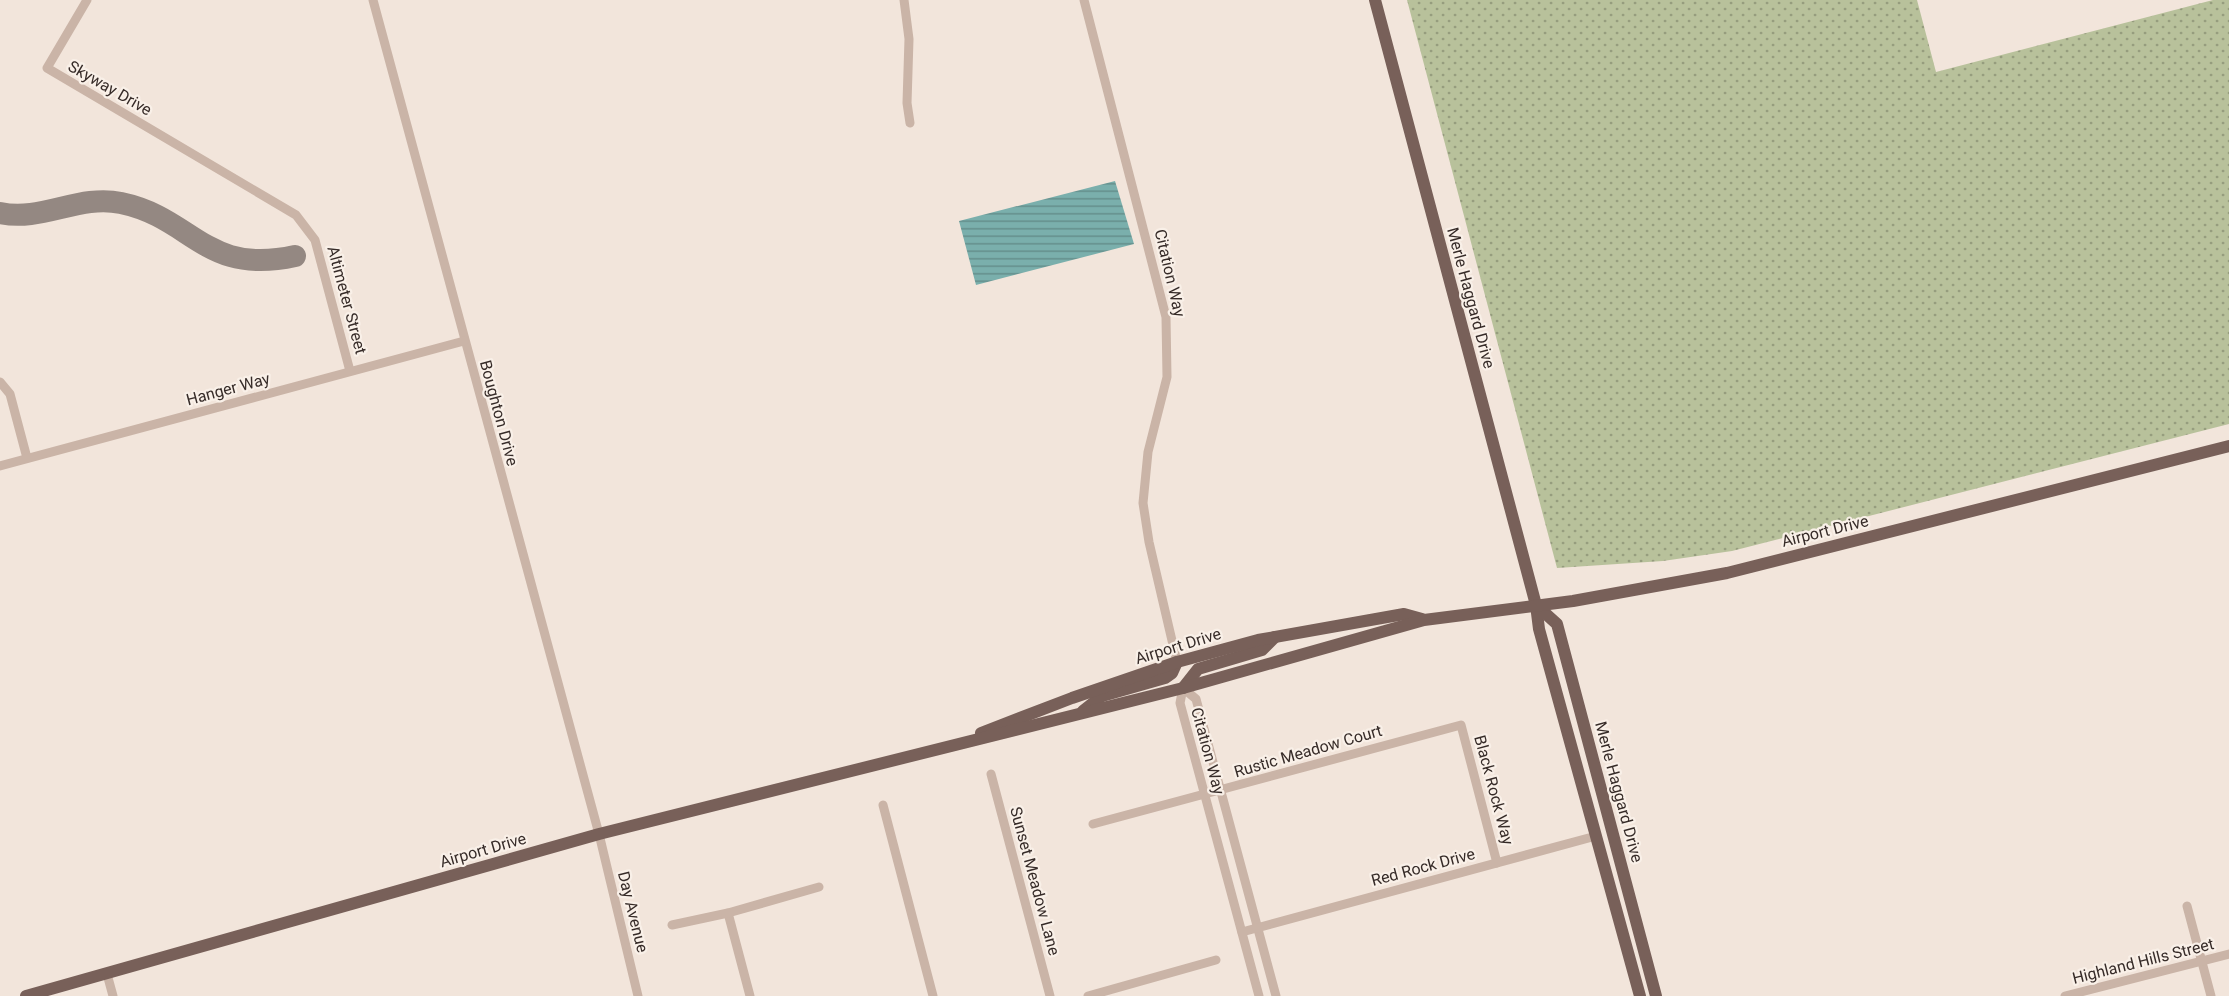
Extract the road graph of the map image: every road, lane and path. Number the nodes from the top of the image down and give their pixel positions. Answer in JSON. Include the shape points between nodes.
{"nodes":[{"id":1,"x":87,"y":0,"type":"edge"},
{"id":2,"x":373,"y":0,"type":"edge"},
{"id":3,"x":904,"y":0,"type":"edge"},
{"id":4,"x":1084,"y":0,"type":"edge"},
{"id":5,"x":1375,"y":0,"type":"edge"},
{"id":6,"x":910,"y":123,"type":"dead end"},
{"id":7,"x":196,"y":155,"type":"joint"},
{"id":8,"x":464,"y":341,"type":"junction"},
{"id":9,"x":350,"y":372,"type":"junction"},
{"id":10,"x":0,"y":381,"type":"edge"},
{"id":11,"x":2229,"y":446,"type":"edge"},
{"id":12,"x":27,"y":458,"type":"junction"},
{"id":13,"x":0,"y":466,"type":"edge"},
{"id":14,"x":1536,"y":605,"type":"junction"},
{"id":15,"x":1424,"y":620,"type":"junction"},
{"id":16,"x":1275,"y":637,"type":"junction"},
{"id":17,"x":1177,"y":662,"type":"junction"},
{"id":18,"x":1183,"y":688,"type":"junction"},
{"id":19,"x":1080,"y":714,"type":"junction"},
{"id":20,"x":1461,"y":724,"type":"joint"},
{"id":21,"x":951,"y":746,"type":"junction"},
{"id":22,"x":991,"y":774,"type":"dead end"},
{"id":23,"x":1220,"y":791,"type":"junction"},
{"id":24,"x":1205,"y":795,"type":"junction"},
{"id":25,"x":883,"y":805,"type":"dead end"},
{"id":26,"x":1093,"y":824,"type":"dead end"},
{"id":27,"x":598,"y":834,"type":"junction"},
{"id":28,"x":1596,"y":836,"type":"junction"},
{"id":29,"x":1497,"y":863,"type":"junction"},
{"id":30,"x":819,"y":887,"type":"dead end"},
{"id":31,"x":2187,"y":906,"type":"dead end"},
{"id":32,"x":728,"y":913,"type":"junction"},
{"id":33,"x":672,"y":925,"type":"dead end"},
{"id":34,"x":1257,"y":928,"type":"junction"},
{"id":35,"x":1242,"y":932,"type":"junction"},
{"id":36,"x":2229,"y":954,"type":"edge"},
{"id":37,"x":1216,"y":960,"type":"dead end"},
{"id":38,"x":2202,"y":961,"type":"junction"},
{"id":39,"x":107,"y":974,"type":"junction"},
{"id":40,"x":26,"y":996,"type":"edge"},
{"id":41,"x":113,"y":996,"type":"edge"},
{"id":42,"x":638,"y":996,"type":"edge"},
{"id":43,"x":750,"y":996,"type":"edge"},
{"id":44,"x":933,"y":996,"type":"edge"},
{"id":45,"x":1050,"y":996,"type":"edge"},
{"id":46,"x":1088,"y":996,"type":"edge"},
{"id":47,"x":1259,"y":996,"type":"edge"},
{"id":48,"x":1276,"y":996,"type":"edge"},
{"id":49,"x":1640,"y":996,"type":"edge"},
{"id":50,"x":1656,"y":996,"type":"edge"},
{"id":51,"x":2065,"y":996,"type":"edge"},
{"id":52,"x":2211,"y":996,"type":"edge"}],
"edges":[{"from":1,"to":7,"type":"street","name":"Skyway Drive","via":[[47,68]]},
{"from":2,"to":8,"type":"street","name":"Boughton Drive"},
{"from":3,"to":6,"type":"street","via":[[909,39]]},
{"from":4,"to":17,"type":"street","name":"Citation Way","via":[[1166,316],[1167,377],[1148,452],[1143,503]]},
{"from":5,"to":14,"type":"main road","name":"Merle Haggard Drive"},
{"from":7,"to":9,"type":"street","name":"Altimeter Street","via":[[286,208],[304,224],[318,250]]},
{"from":8,"to":9,"type":"street","name":"Hanger Way"},
{"from":8,"to":27,"type":"street","name":"Boughton Drive"},
{"from":9,"to":12,"type":"street","name":"Hanger Way"},
{"from":10,"to":12,"type":"street","via":[[10,394]]},
{"from":11,"to":14,"type":"main road","name":"Airport Drive","via":[[1727,573]]},
{"from":12,"to":13,"type":"street","name":"Hanger Way"},
{"from":14,"to":15,"type":"main road","name":"Airport Drive"},
{"from":14,"to":28,"type":"main road","name":"Merle Haggard Drive","via":[[1539,629]]},
{"from":14,"to":50,"type":"main road","name":"Merle Haggard Drive","via":[[1557,624]]},
{"from":15,"to":16,"type":"main road","name":"Airport Drive","via":[[1404,614]]},
{"from":15,"to":18,"type":"main road","name":"Airport Drive"},
{"from":16,"to":17,"type":"main road","name":"Airport Drive"},
{"from":16,"to":18,"type":"main road","via":[[1262,650],[1197,669]]},
{"from":17,"to":19,"type":"main road","via":[[1165,678],[1102,696]]},
{"from":17,"to":21,"type":"main road","name":"Airport Drive","via":[[1005,722]]},
{"from":18,"to":19,"type":"main road","name":"Airport Drive"},
{"from":18,"to":23,"type":"street","name":"Citation Way","via":[[1196,699]]},
{"from":18,"to":24,"type":"street","name":"Citation Way","via":[[1180,704]]},
{"from":19,"to":21,"type":"main road","name":"Airport Drive"},
{"from":20,"to":23,"type":"street","name":"Rustic Meadow Court"},
{"from":20,"to":29,"type":"street","name":"Black Rock Way"},
{"from":21,"to":27,"type":"main road","name":"Airport Drive"},
{"from":22,"to":45,"type":"street","name":"Sunset Meadow Lane"},
{"from":23,"to":24,"type":"street","name":"Rustic Meadow Court"},
{"from":23,"to":34,"type":"street","name":"Citation Way"},
{"from":24,"to":26,"type":"street","name":"Rustic Meadow Court"},
{"from":24,"to":35,"type":"street","name":"Citation Way"},
{"from":25,"to":44,"type":"street"},
{"from":27,"to":39,"type":"main road","name":"Airport Drive"},
{"from":27,"to":42,"type":"street","name":"Day Avenue"},
{"from":28,"to":29,"type":"street","name":"Red Rock Drive"},
{"from":28,"to":49,"type":"main road","name":"Merle Haggard Drive"},
{"from":29,"to":34,"type":"street","name":"Red Rock Drive"},
{"from":30,"to":32,"type":"street"},
{"from":31,"to":38,"type":"street"},
{"from":32,"to":33,"type":"street"},
{"from":32,"to":43,"type":"street"},
{"from":34,"to":35,"type":"street","name":"Red Rock Drive"},
{"from":34,"to":48,"type":"street","name":"Citation Way"},
{"from":35,"to":47,"type":"street","name":"Citation Way"},
{"from":36,"to":38,"type":"street","name":"Highland Hills Street"},
{"from":37,"to":46,"type":"street"},
{"from":38,"to":51,"type":"street","name":"Highland Hills Street"},
{"from":38,"to":52,"type":"street"},
{"from":39,"to":40,"type":"main road","name":"Airport Drive"},
{"from":39,"to":41,"type":"street"}]}
